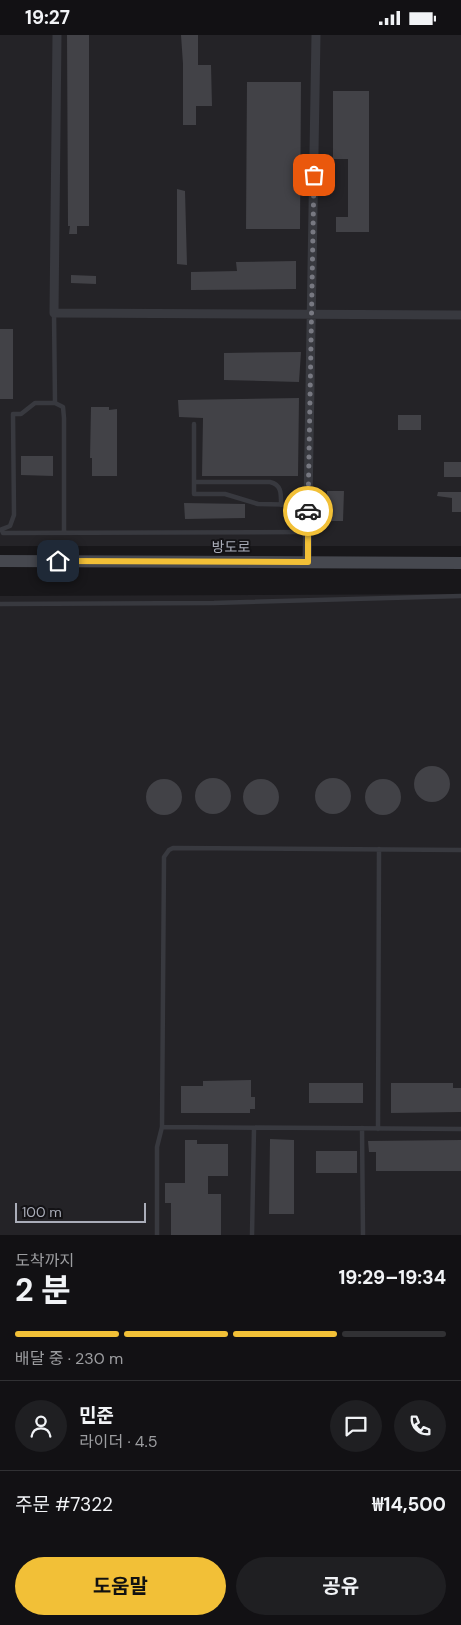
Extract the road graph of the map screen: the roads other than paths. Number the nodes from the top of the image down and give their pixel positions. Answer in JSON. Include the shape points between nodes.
{"nodes":[{"id":1,"x":57,"y":35,"type":"edge"},
{"id":2,"x":316,"y":35,"type":"edge"},
{"id":3,"x":54,"y":313,"type":"junction"},
{"id":4,"x":312,"y":315,"type":"junction"},
{"id":5,"x":461,"y":315,"type":"edge"},
{"id":6,"x":55,"y":403,"type":"junction"},
{"id":7,"x":194,"y":424,"type":"dead end"},
{"id":8,"x":194,"y":482,"type":"junction"},
{"id":9,"x":281,"y":505,"type":"junction"},
{"id":10,"x":308,"y":505,"type":"junction"},
{"id":11,"x":1,"y":530,"type":"edge"},
{"id":12,"x":64,"y":533,"type":"junction"},
{"id":13,"x":308,"y":533,"type":"junction"},
{"id":14,"x":0,"y":561,"type":"edge"},
{"id":15,"x":308,"y":562,"type":"junction"},
{"id":16,"x":461,"y":563,"type":"edge"},
{"id":17,"x":461,"y":596,"type":"edge"},
{"id":18,"x":0,"y":604,"type":"edge"},
{"id":19,"x":379,"y":849,"type":"junction"},
{"id":20,"x":461,"y":849,"type":"edge"},
{"id":21,"x":162,"y":1127,"type":"junction"},
{"id":22,"x":254,"y":1128,"type":"junction"},
{"id":23,"x":362,"y":1129,"type":"junction"},
{"id":24,"x":378,"y":1129,"type":"junction"},
{"id":25,"x":461,"y":1129,"type":"edge"},
{"id":26,"x":157,"y":1235,"type":"edge"},
{"id":27,"x":252,"y":1235,"type":"edge"},
{"id":28,"x":362,"y":1235,"type":"edge"}],
"edges":[{"from":1,"to":3,"type":"street"},
{"from":2,"to":4,"type":"street"},
{"from":3,"to":4,"type":"street"},
{"from":3,"to":6,"type":"lane"},
{"from":4,"to":5,"type":"street"},
{"from":4,"to":10,"type":"street"},
{"from":6,"to":11,"type":"lane","via":[[35,403],[21,414],[13,414],[14,515],[10,526]]},
{"from":6,"to":12,"type":"lane","via":[[63,407],[64,418]]},
{"from":7,"to":8,"type":"lane"},
{"from":8,"to":9,"type":"lane","via":[[194,494],[225,494]]},
{"from":8,"to":9,"type":"lane","via":[[276,483]]},
{"from":9,"to":10,"type":"lane"},
{"from":10,"to":13,"type":"street"},
{"from":11,"to":12,"type":"lane","via":[[3,533]]},
{"from":12,"to":13,"type":"lane"},
{"from":13,"to":15,"type":"street"},
{"from":14,"to":15,"type":"street","name":"방도로"},
{"from":15,"to":16,"type":"street","name":"방도로"},
{"from":17,"to":18,"type":"lane","via":[[214,603]]},
{"from":19,"to":20,"type":"lane"},
{"from":19,"to":21,"type":"lane","via":[[173,848],[167,853],[164,857]]},
{"from":19,"to":24,"type":"lane"},
{"from":21,"to":22,"type":"lane"},
{"from":21,"to":26,"type":"lane","via":[[157,1147]]},
{"from":22,"to":23,"type":"lane"},
{"from":22,"to":27,"type":"lane"},
{"from":23,"to":24,"type":"lane"},
{"from":23,"to":28,"type":"lane"},
{"from":24,"to":25,"type":"lane"}]}
